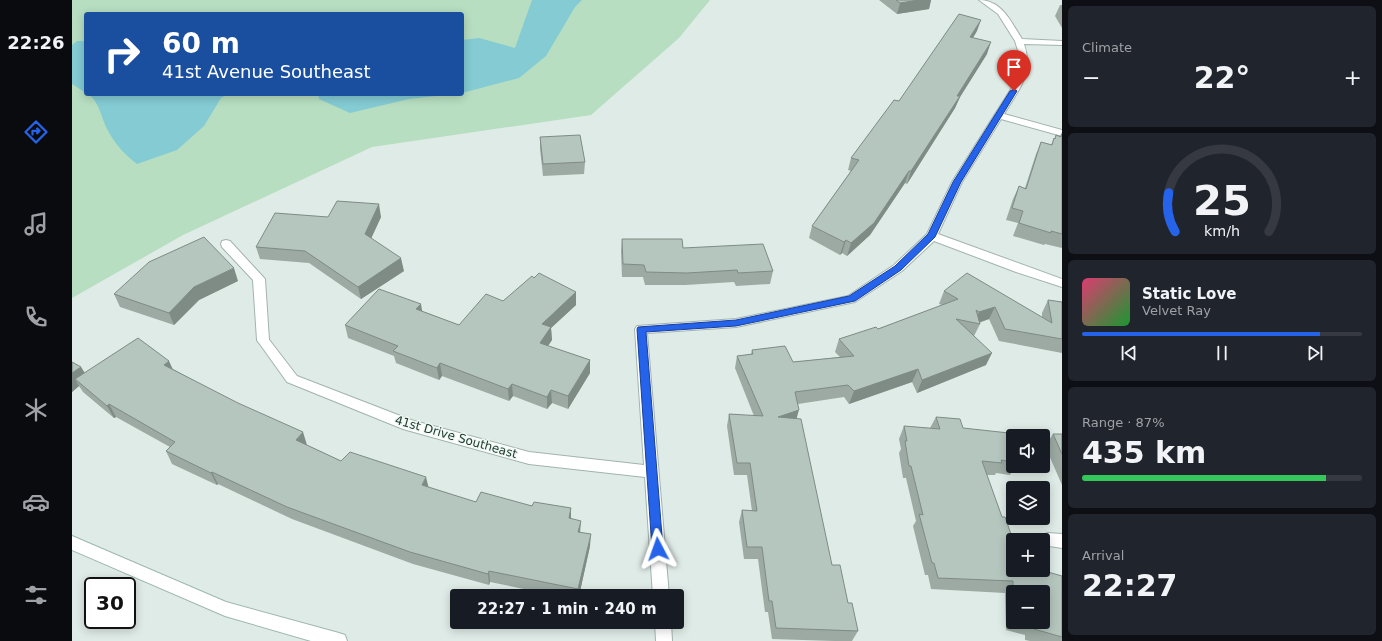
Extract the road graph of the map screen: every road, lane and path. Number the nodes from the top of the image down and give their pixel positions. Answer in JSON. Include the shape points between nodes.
{"nodes":[{"id":1,"x":983,"y":0,"type":"edge"},
{"id":2,"x":1019,"y":41,"type":"junction"},
{"id":3,"x":1062,"y":43,"type":"edge"},
{"id":4,"x":998,"y":114,"type":"junction"},
{"id":5,"x":1062,"y":133,"type":"edge"},
{"id":6,"x":932,"y":236,"type":"junction"},
{"id":7,"x":226,"y":244,"type":"dead end"},
{"id":8,"x":1062,"y":283,"type":"edge"},
{"id":9,"x":652,"y":472,"type":"junction"},
{"id":10,"x":72,"y":543,"type":"edge"},
{"id":11,"x":660,"y":589,"type":"edge"},
{"id":12,"x":663,"y":629,"type":"edge"},
{"id":13,"x":339,"y":641,"type":"edge"},
{"id":14,"x":664,"y":641,"type":"edge"}],
"edges":[{"from":1,"to":2,"type":"street","via":[[1001,12]]},
{"from":2,"to":3,"type":"street"},
{"from":2,"to":4,"type":"street","via":[[1024,57],[1020,81]]},
{"from":4,"to":5,"type":"street"},
{"from":4,"to":6,"type":"street","via":[[957,182]]},
{"from":6,"to":8,"type":"street"},
{"from":6,"to":9,"type":"street","via":[[898,268],[851,299],[736,323],[641,329]]},
{"from":7,"to":9,"type":"street","name":"41st Drive Southeast","via":[[259,279],[263,340],[292,379],[408,425],[529,458]]},
{"from":9,"to":11,"type":"street"},
{"from":10,"to":13,"type":"street","via":[[225,609]]},
{"from":12,"to":14,"type":"street"}]}
